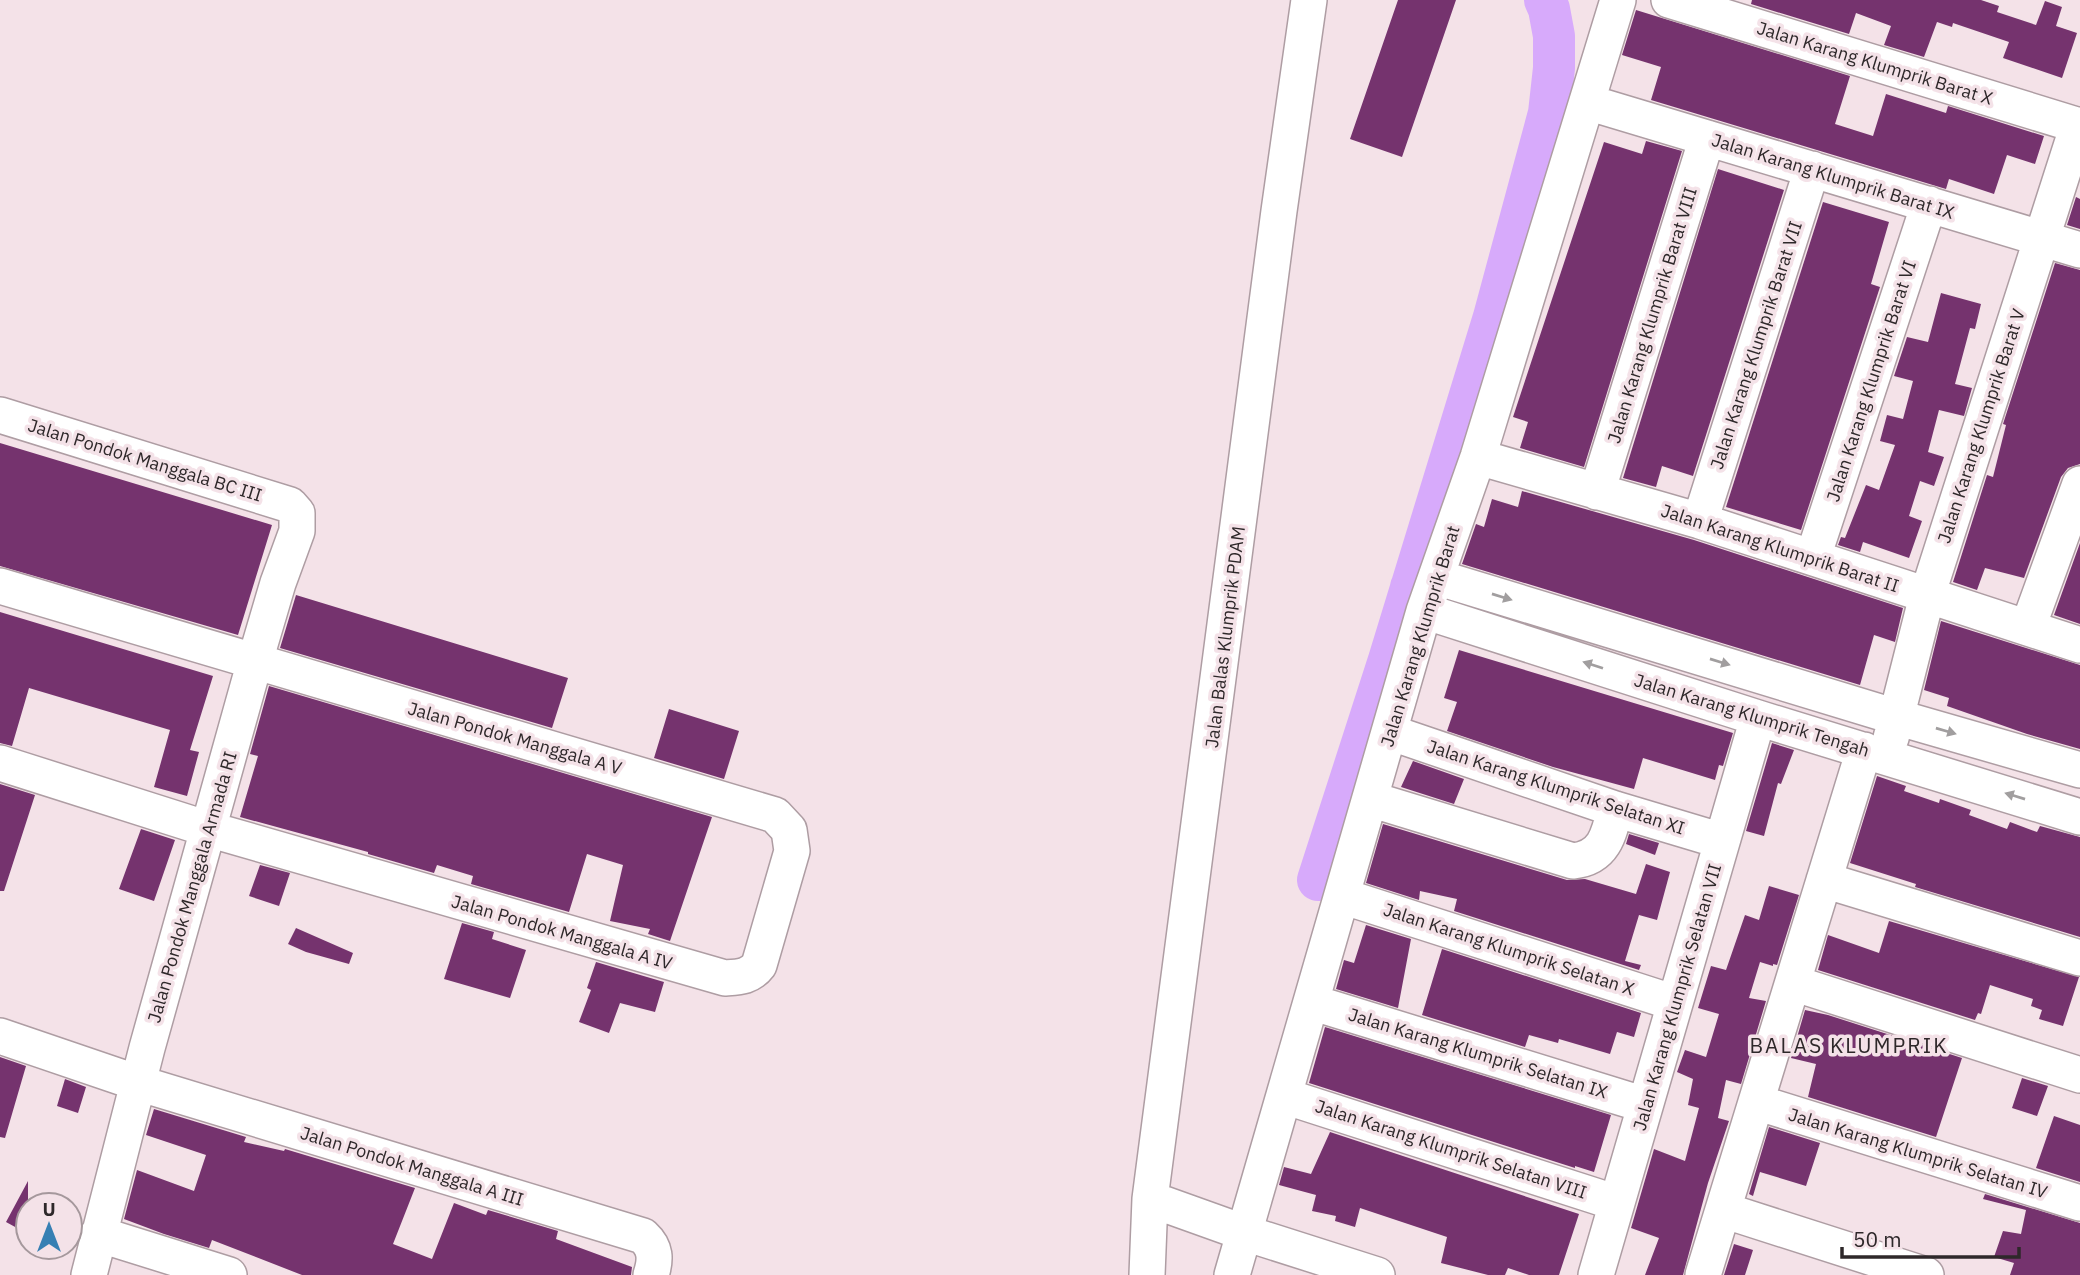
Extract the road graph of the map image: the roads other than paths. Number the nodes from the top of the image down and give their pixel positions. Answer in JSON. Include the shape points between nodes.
{"nodes":[{"id":1,"x":1309,"y":0,"type":"edge"},
{"id":2,"x":1619,"y":0,"type":"edge"},
{"id":3,"x":1669,"y":0,"type":"edge"},
{"id":4,"x":1743,"y":11,"type":"edge"},
{"id":5,"x":1587,"y":102,"type":"junction"},
{"id":6,"x":2079,"y":126,"type":"edge"},
{"id":7,"x":1707,"y":138,"type":"junction"},
{"id":8,"x":1812,"y":169,"type":"junction"},
{"id":9,"x":1929,"y":204,"type":"junction"},
{"id":10,"x":2043,"y":239,"type":"junction"},
{"id":11,"x":2080,"y":250,"type":"edge"},
{"id":12,"x":0,"y":415,"type":"edge"},
{"id":13,"x":1478,"y":457,"type":"junction"},
{"id":14,"x":2080,"y":484,"type":"edge"},
{"id":15,"x":1597,"y":492,"type":"junction"},
{"id":16,"x":290,"y":505,"type":"joint"},
{"id":17,"x":1700,"y":522,"type":"junction"},
{"id":18,"x":1813,"y":557,"type":"junction"},
{"id":19,"x":0,"y":586,"type":"edge"},
{"id":20,"x":1430,"y":595,"type":"junction"},
{"id":21,"x":1927,"y":596,"type":"junction"},
{"id":22,"x":2028,"y":627,"type":"junction"},
{"id":23,"x":2080,"y":645,"type":"edge"},
{"id":24,"x":255,"y":661,"type":"junction"},
{"id":25,"x":1758,"y":718,"type":"junction"},
{"id":26,"x":1389,"y":732,"type":"junction"},
{"id":27,"x":1885,"y":740,"type":"junction"},
{"id":28,"x":0,"y":763,"type":"edge"},
{"id":29,"x":2080,"y":770,"type":"edge"},
{"id":30,"x":1370,"y":799,"type":"junction"},
{"id":31,"x":1615,"y":809,"type":"junction"},
{"id":32,"x":775,"y":815,"type":"joint"},
{"id":33,"x":2080,"y":817,"type":"edge"},
{"id":34,"x":208,"y":829,"type":"junction"},
{"id":35,"x":1722,"y":841,"type":"junction"},
{"id":36,"x":1824,"y":880,"type":"junction"},
{"id":37,"x":1342,"y":896,"type":"junction"},
{"id":38,"x":2080,"y":958,"type":"edge"},
{"id":39,"x":1793,"y":983,"type":"junction"},
{"id":40,"x":1311,"y":1002,"type":"junction"},
{"id":41,"x":1675,"y":1003,"type":"junction"},
{"id":42,"x":0,"y":1035,"type":"edge"},
{"id":43,"x":2080,"y":1075,"type":"edge"},
{"id":44,"x":138,"y":1083,"type":"junction"},
{"id":45,"x":1284,"y":1096,"type":"junction"},
{"id":46,"x":1756,"y":1102,"type":"junction"},
{"id":47,"x":1645,"y":1105,"type":"junction"},
{"id":48,"x":1617,"y":1203,"type":"junction"},
{"id":49,"x":2080,"y":1203,"type":"edge"},
{"id":50,"x":1165,"y":1205,"type":"junction"},
{"id":51,"x":1723,"y":1210,"type":"junction"},
{"id":52,"x":1236,"y":1230,"type":"junction"},
{"id":53,"x":98,"y":1234,"type":"junction"},
{"id":54,"x":89,"y":1275,"type":"edge"},
{"id":55,"x":229,"y":1275,"type":"edge"},
{"id":56,"x":651,"y":1275,"type":"edge"},
{"id":57,"x":1147,"y":1275,"type":"edge"},
{"id":58,"x":1232,"y":1275,"type":"edge"},
{"id":59,"x":1377,"y":1275,"type":"edge"},
{"id":60,"x":1596,"y":1275,"type":"edge"},
{"id":61,"x":1703,"y":1275,"type":"edge"},
{"id":62,"x":1926,"y":1275,"type":"edge"}],
"edges":[{"from":1,"to":50,"type":"street","name":"Jalan Balas Klumprik PDAM","via":[[1279,211]]},
{"from":2,"to":5,"type":"street","name":"Jalan Karang Klumprik Barat"},
{"from":3,"to":4,"type":"street","name":"Jalan Karang Klumprik Barat X"},
{"from":4,"to":6,"type":"street","name":"Jalan Karang Klumprik Barat X"},
{"from":5,"to":7,"type":"street","name":"Jalan Karang Klumprik Barat IX"},
{"from":5,"to":13,"type":"street","name":"Jalan Karang Klumprik Barat"},
{"from":6,"to":10,"type":"street","name":"Jalan Karang Klumprik Barat V"},
{"from":7,"to":8,"type":"street","name":"Jalan Karang Klumprik Barat IX"},
{"from":7,"to":15,"type":"street","name":"Jalan Karang Klumprik Barat VIII"},
{"from":8,"to":9,"type":"street","name":"Jalan Karang Klumprik Barat IX"},
{"from":8,"to":17,"type":"street","name":"Jalan Karang Klumprik Barat VII"},
{"from":9,"to":10,"type":"street","name":"Jalan Karang Klumprik Barat IX"},
{"from":9,"to":18,"type":"street","name":"Jalan Karang Klumprik Barat VI"},
{"from":10,"to":11,"type":"street","name":"Jalan Karang Klumprik Barat IX"},
{"from":10,"to":21,"type":"street","name":"Jalan Karang Klumprik Barat V"},
{"from":12,"to":16,"type":"street","name":"Jalan Pondok Manggala BC III"},
{"from":13,"to":15,"type":"street","name":"Jalan Karang Klumprik Barat II"},
{"from":13,"to":20,"type":"street","name":"Jalan Karang Klumprik Barat"},
{"from":14,"to":22,"type":"street"},
{"from":15,"to":17,"type":"street","name":"Jalan Karang Klumprik Barat II"},
{"from":16,"to":24,"type":"street","name":"Jalan Pondok Manggala Armada RI","via":[[297,513],[297,531]]},
{"from":17,"to":18,"type":"street","name":"Jalan Karang Klumprik Barat II"},
{"from":18,"to":21,"type":"street","name":"Jalan Karang Klumprik Barat II"},
{"from":19,"to":24,"type":"street","name":"Jalan Pondok Manggala A V"},
{"from":25,"to":20,"type":"street","name":"Jalan Karang Klumprik Tengah","one_way":true},
{"from":20,"to":26,"type":"street","name":"Jalan Karang Klumprik Barat"},
{"from":20,"to":27,"type":"street","name":"Jalan Karang Klumprik Tengah","one_way":true},
{"from":21,"to":22,"type":"street","name":"Jalan Karang Klumprik Barat II"},
{"from":21,"to":27,"type":"street","name":"Jalan Karang Klumprik Barat V"},
{"from":22,"to":23,"type":"street","name":"Jalan Karang Klumprik Barat II"},
{"from":24,"to":32,"type":"street","name":"Jalan Pondok Manggala A V"},
{"from":24,"to":34,"type":"street","name":"Jalan Pondok Manggala Armada RI"},
{"from":25,"to":27,"type":"street","name":"Jalan Karang Klumprik Tengah"},
{"from":25,"to":35,"type":"street","name":"Jalan Karang Klumprik Selatan VII"},
{"from":26,"to":30,"type":"street","name":"Jalan Karang Klumprik Barat"},
{"from":26,"to":31,"type":"street","name":"Jalan Karang Klumprik Selatan XI"},
{"from":27,"to":29,"type":"street","name":"Jalan Karang Klumprik Tengah","one_way":true},
{"from":33,"to":27,"type":"street","name":"Jalan Karang Klumprik Tengah","one_way":true},
{"from":27,"to":36,"type":"street","name":"Jalan Karang Klumprik Barat V"},
{"from":28,"to":34,"type":"street"},
{"from":30,"to":31,"type":"street","via":[[1573,861],[1586,860],[1599,851]]},
{"from":30,"to":37,"type":"street","name":"Jalan Karang Klumprik Barat"},
{"from":31,"to":35,"type":"street","name":"Jalan Karang Klumprik Selatan XI"},
{"from":32,"to":34,"type":"street","name":"Jalan Pondok Manggala A IV","via":[[789,830],[792,851],[759,965],[741,977],[725,978]]},
{"from":34,"to":44,"type":"street","name":"Jalan Pondok Manggala Armada RI"},
{"from":35,"to":41,"type":"street","name":"Jalan Karang Klumprik Selatan VII"},
{"from":36,"to":38,"type":"street"},
{"from":36,"to":39,"type":"street","name":"Jalan Karang Klumprik Barat V"},
{"from":37,"to":40,"type":"street","name":"Jalan Karang Klumprik Barat"},
{"from":37,"to":41,"type":"street","name":"Jalan Karang Klumprik Selatan X"},
{"from":39,"to":43,"type":"street"},
{"from":39,"to":46,"type":"street","name":"Jalan Karang Klumprik Barat V"},
{"from":40,"to":45,"type":"street","name":"Jalan Karang Klumprik Barat"},
{"from":40,"to":47,"type":"street","name":"Jalan Karang Klumprik Selatan IX"},
{"from":41,"to":47,"type":"street","name":"Jalan Karang Klumprik Selatan VII"},
{"from":42,"to":44,"type":"street","name":"Jalan Pondok Manggala A III"},
{"from":44,"to":53,"type":"street","name":"Jalan Pondok Manggala Armada RI"},
{"from":44,"to":56,"type":"street","name":"Jalan Pondok Manggala A III","via":[[643,1236],[655,1255]]},
{"from":45,"to":48,"type":"street","name":"Jalan Karang Klumprik Selatan VIII"},
{"from":45,"to":52,"type":"street","name":"Jalan Karang Klumprik Barat"},
{"from":46,"to":49,"type":"street","name":"Jalan Karang Klumprik Selatan IV"},
{"from":46,"to":51,"type":"street","name":"Jalan Karang Klumprik Barat V"},
{"from":47,"to":48,"type":"street","name":"Jalan Karang Klumprik Selatan VII"},
{"from":48,"to":60,"type":"street","name":"Jalan Karang Klumprik Selatan VII"},
{"from":50,"to":52,"type":"street"},
{"from":50,"to":57,"type":"street","name":"Jalan Balas Klumprik PDAM"},
{"from":51,"to":61,"type":"street","name":"Jalan Karang Klumprik Barat V"},
{"from":51,"to":62,"type":"street"},
{"from":52,"to":58,"type":"street","name":"Jalan Karang Klumprik Barat"},
{"from":52,"to":59,"type":"street"},
{"from":53,"to":54,"type":"street","name":"Jalan Pondok Manggala Armada RI"},
{"from":53,"to":55,"type":"street"}]}
